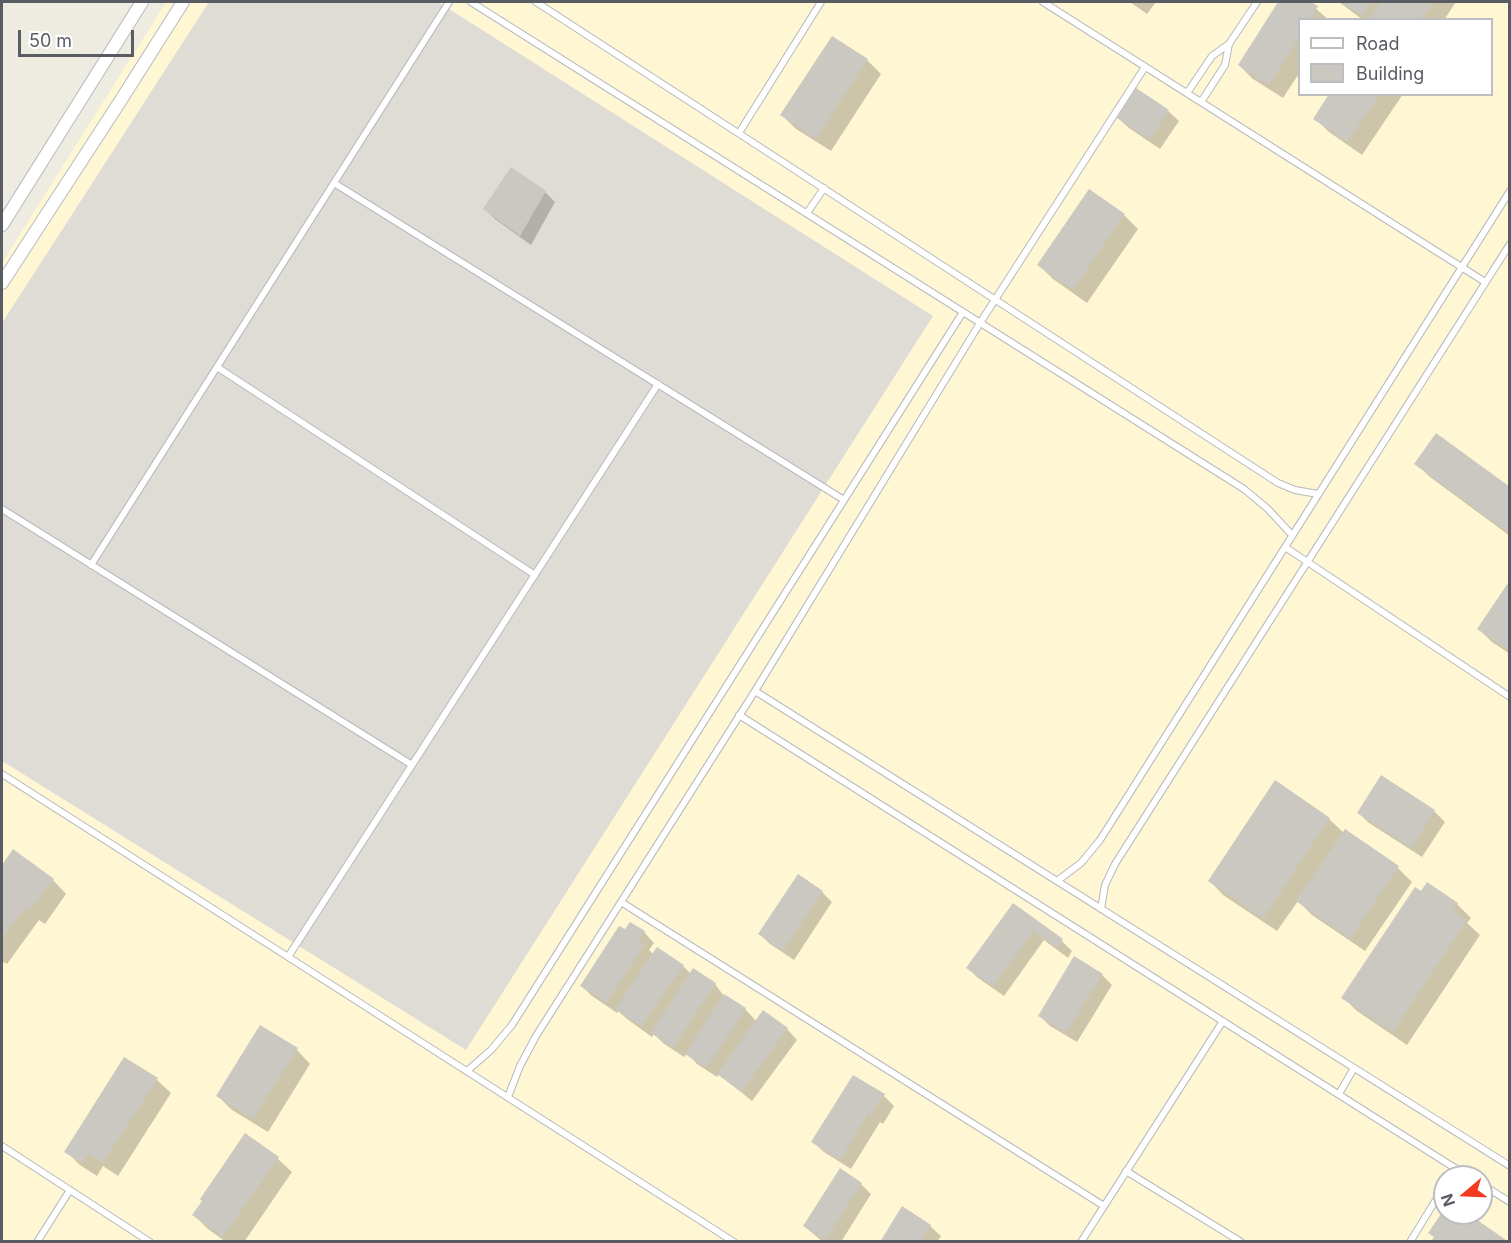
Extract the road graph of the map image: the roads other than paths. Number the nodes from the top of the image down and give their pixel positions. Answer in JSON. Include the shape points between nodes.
{"nodes":[{"id":1,"x":142,"y":2,"type":"edge"},
{"id":2,"x":183,"y":2,"type":"edge"},
{"id":3,"x":449,"y":2,"type":"edge"},
{"id":4,"x":471,"y":2,"type":"edge"},
{"id":5,"x":536,"y":2,"type":"edge"},
{"id":6,"x":821,"y":2,"type":"edge"},
{"id":7,"x":1042,"y":2,"type":"edge"},
{"id":8,"x":1257,"y":2,"type":"edge"},
{"id":9,"x":1229,"y":44,"type":"junction"},
{"id":10,"x":1145,"y":66,"type":"junction"},
{"id":11,"x":1187,"y":93,"type":"junction"},
{"id":12,"x":1201,"y":102,"type":"junction"},
{"id":13,"x":738,"y":133,"type":"junction"},
{"id":14,"x":334,"y":183,"type":"junction"},
{"id":15,"x":824,"y":188,"type":"junction"},
{"id":16,"x":1509,"y":191,"type":"edge"},
{"id":17,"x":807,"y":213,"type":"junction"},
{"id":18,"x":2,"y":225,"type":"edge"},
{"id":19,"x":1509,"y":244,"type":"edge"},
{"id":20,"x":1461,"y":267,"type":"junction"},
{"id":21,"x":1485,"y":282,"type":"junction"},
{"id":22,"x":2,"y":283,"type":"edge"},
{"id":23,"x":996,"y":300,"type":"junction"},
{"id":24,"x":963,"y":312,"type":"junction"},
{"id":25,"x":981,"y":323,"type":"junction"},
{"id":26,"x":217,"y":367,"type":"junction"},
{"id":27,"x":658,"y":384,"type":"junction"},
{"id":28,"x":1318,"y":494,"type":"junction"},
{"id":29,"x":844,"y":500,"type":"junction"},
{"id":30,"x":2,"y":509,"type":"edge"},
{"id":31,"x":1292,"y":535,"type":"junction"},
{"id":32,"x":1284,"y":547,"type":"junction"},
{"id":33,"x":1307,"y":562,"type":"junction"},
{"id":34,"x":91,"y":565,"type":"junction"},
{"id":35,"x":535,"y":575,"type":"junction"},
{"id":36,"x":755,"y":691,"type":"junction"},
{"id":37,"x":1509,"y":697,"type":"edge"},
{"id":38,"x":740,"y":716,"type":"junction"},
{"id":39,"x":412,"y":765,"type":"junction"},
{"id":40,"x":2,"y":774,"type":"edge"},
{"id":41,"x":1057,"y":881,"type":"junction"},
{"id":42,"x":621,"y":902,"type":"junction"},
{"id":43,"x":1101,"y":909,"type":"junction"},
{"id":44,"x":288,"y":957,"type":"junction"},
{"id":45,"x":1222,"y":1021,"type":"junction"},
{"id":46,"x":1354,"y":1068,"type":"junction"},
{"id":47,"x":466,"y":1071,"type":"junction"},
{"id":48,"x":1339,"y":1094,"type":"junction"},
{"id":49,"x":508,"y":1097,"type":"junction"},
{"id":50,"x":2,"y":1146,"type":"edge"},
{"id":51,"x":1451,"y":1165,"type":"edge"},
{"id":52,"x":1509,"y":1166,"type":"edge"},
{"id":53,"x":1126,"y":1171,"type":"junction"},
{"id":54,"x":70,"y":1190,"type":"junction"},
{"id":55,"x":1493,"y":1192,"type":"edge"},
{"id":56,"x":1509,"y":1202,"type":"edge"},
{"id":57,"x":1433,"y":1205,"type":"edge"},
{"id":58,"x":1104,"y":1206,"type":"junction"},
{"id":59,"x":37,"y":1242,"type":"edge"},
{"id":60,"x":150,"y":1242,"type":"edge"},
{"id":61,"x":734,"y":1242,"type":"edge"},
{"id":62,"x":1081,"y":1242,"type":"edge"},
{"id":63,"x":1241,"y":1242,"type":"edge"},
{"id":64,"x":1410,"y":1242,"type":"edge"}],
"edges":[{"from":1,"to":18,"type":"street"},
{"from":2,"to":22,"type":"street"},
{"from":3,"to":14,"type":"lane"},
{"from":4,"to":17,"type":"lane"},
{"from":5,"to":13,"type":"lane"},
{"from":6,"to":13,"type":"lane"},
{"from":7,"to":10,"type":"lane"},
{"from":8,"to":9,"type":"lane"},
{"from":9,"to":11,"type":"lane","via":[[1212,56]]},
{"from":9,"to":12,"type":"lane","via":[[1225,65]]},
{"from":10,"to":11,"type":"lane"},
{"from":10,"to":23,"type":"lane"},
{"from":11,"to":12,"type":"lane"},
{"from":12,"to":20,"type":"lane"},
{"from":13,"to":15,"type":"lane"},
{"from":14,"to":26,"type":"lane"},
{"from":14,"to":27,"type":"lane"},
{"from":15,"to":17,"type":"lane"},
{"from":15,"to":23,"type":"lane"},
{"from":16,"to":20,"type":"lane"},
{"from":17,"to":24,"type":"lane"},
{"from":19,"to":21,"type":"lane"},
{"from":20,"to":21,"type":"lane"},
{"from":20,"to":28,"type":"lane"},
{"from":21,"to":33,"type":"lane"},
{"from":23,"to":25,"type":"lane"},
{"from":23,"to":28,"type":"lane","via":[[1278,483]]},
{"from":24,"to":25,"type":"lane"},
{"from":24,"to":29,"type":"lane"},
{"from":25,"to":31,"type":"lane","via":[[1244,489]]},
{"from":25,"to":36,"type":"lane"},
{"from":26,"to":34,"type":"lane"},
{"from":26,"to":35,"type":"lane"},
{"from":27,"to":29,"type":"lane"},
{"from":27,"to":35,"type":"lane"},
{"from":28,"to":31,"type":"lane"},
{"from":29,"to":47,"type":"lane","via":[[512,1025]]},
{"from":30,"to":34,"type":"lane"},
{"from":31,"to":32,"type":"lane"},
{"from":32,"to":33,"type":"lane"},
{"from":32,"to":41,"type":"lane","via":[[1100,840],[1081,863]]},
{"from":33,"to":37,"type":"lane"},
{"from":33,"to":43,"type":"lane","via":[[1115,864],[1105,885]]},
{"from":34,"to":39,"type":"lane"},
{"from":35,"to":39,"type":"lane"},
{"from":36,"to":38,"type":"lane"},
{"from":36,"to":41,"type":"lane"},
{"from":38,"to":42,"type":"lane"},
{"from":38,"to":45,"type":"lane"},
{"from":39,"to":44,"type":"lane"},
{"from":40,"to":44,"type":"lane"},
{"from":41,"to":43,"type":"lane"},
{"from":42,"to":49,"type":"lane","via":[[532,1043]]},
{"from":42,"to":58,"type":"lane"},
{"from":43,"to":46,"type":"lane"},
{"from":44,"to":47,"type":"lane"},
{"from":45,"to":48,"type":"lane"},
{"from":45,"to":53,"type":"lane"},
{"from":46,"to":48,"type":"lane"},
{"from":46,"to":52,"type":"lane"},
{"from":47,"to":49,"type":"lane"},
{"from":48,"to":51,"type":"lane"},
{"from":49,"to":61,"type":"lane"},
{"from":50,"to":54,"type":"lane"},
{"from":53,"to":58,"type":"lane"},
{"from":53,"to":63,"type":"lane"},
{"from":54,"to":59,"type":"lane"},
{"from":54,"to":60,"type":"lane"},
{"from":55,"to":56,"type":"lane"},
{"from":57,"to":64,"type":"lane"},
{"from":58,"to":62,"type":"lane"}]}
